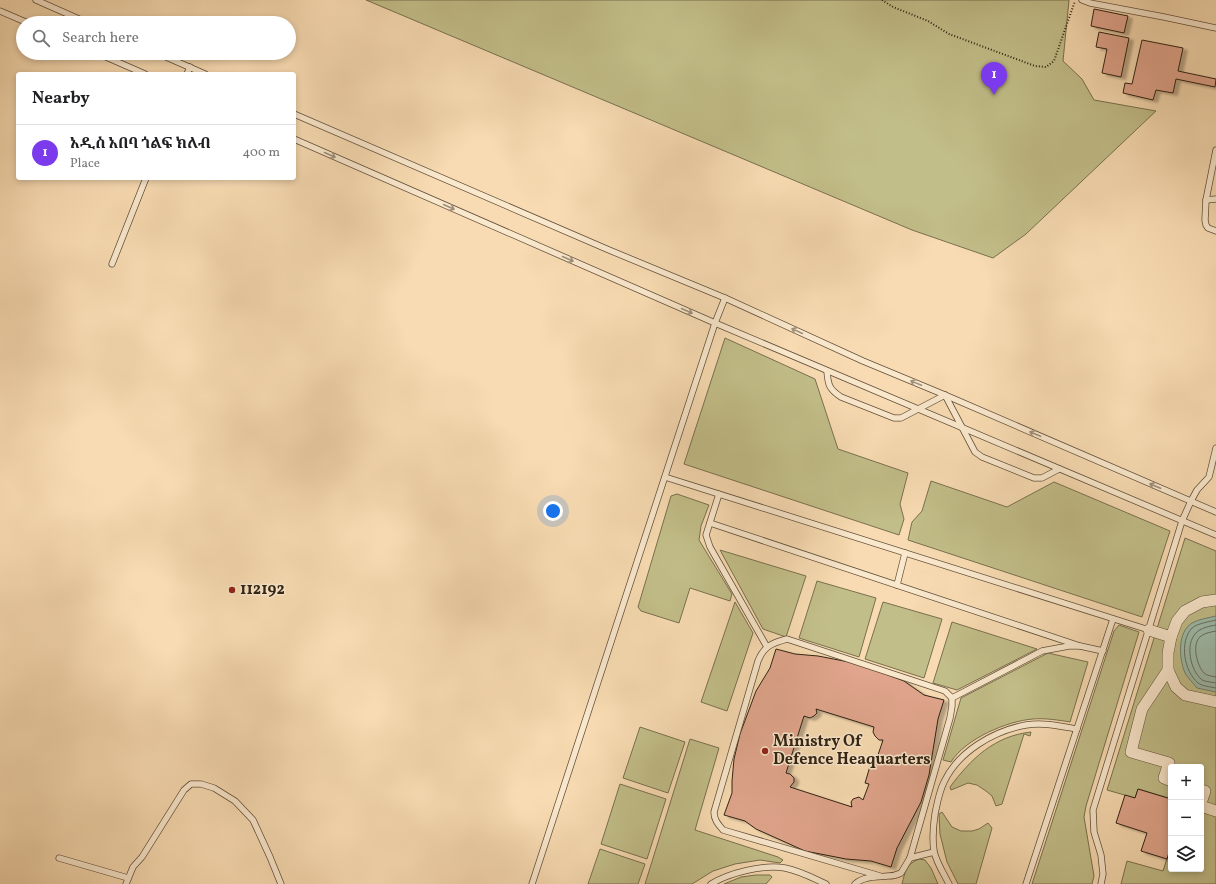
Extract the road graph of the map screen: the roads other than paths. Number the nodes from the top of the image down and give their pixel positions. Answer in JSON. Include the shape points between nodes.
{"nodes":[{"id":1,"x":36,"y":0,"type":"edge"},
{"id":2,"x":1082,"y":0,"type":"edge"},
{"id":3,"x":0,"y":11,"type":"edge"},
{"id":4,"x":72,"y":16,"type":"edge"},
{"id":5,"x":16,"y":18,"type":"edge"},
{"id":6,"x":1216,"y":28,"type":"edge"},
{"id":7,"x":113,"y":60,"type":"edge"},
{"id":8,"x":174,"y":60,"type":"edge"},
{"id":9,"x":190,"y":67,"type":"junction"},
{"id":10,"x":140,"y":72,"type":"edge"},
{"id":11,"x":188,"y":72,"type":"edge"},
{"id":12,"x":201,"y":72,"type":"edge"},
{"id":13,"x":296,"y":115,"type":"edge"},
{"id":14,"x":296,"y":140,"type":"edge"},
{"id":15,"x":1216,"y":150,"type":"edge"},
{"id":16,"x":145,"y":180,"type":"edge"},
{"id":17,"x":1216,"y":199,"type":"edge"},
{"id":18,"x":1206,"y":200,"type":"junction"},
{"id":19,"x":1216,"y":231,"type":"edge"},
{"id":20,"x":112,"y":264,"type":"dead end"},
{"id":21,"x":726,"y":298,"type":"junction"},
{"id":22,"x":715,"y":323,"type":"junction"},
{"id":23,"x":827,"y":371,"type":"junction"},
{"id":24,"x":945,"y":395,"type":"junction"},
{"id":25,"x":917,"y":409,"type":"junction"},
{"id":26,"x":963,"y":428,"type":"junction"},
{"id":27,"x":1216,"y":448,"type":"edge"},
{"id":28,"x":1059,"y":469,"type":"junction"},
{"id":29,"x":665,"y":477,"type":"junction"},
{"id":30,"x":719,"y":494,"type":"junction"},
{"id":31,"x":1190,"y":501,"type":"junction"},
{"id":32,"x":1216,"y":512,"type":"edge"},
{"id":33,"x":1182,"y":521,"type":"junction"},
{"id":34,"x":710,"y":523,"type":"junction"},
{"id":35,"x":1216,"y":535,"type":"edge"},
{"id":36,"x":904,"y":553,"type":"junction"},
{"id":37,"x":897,"y":585,"type":"junction"},
{"id":38,"x":1216,"y":600,"type":"edge"},
{"id":39,"x":1113,"y":619,"type":"junction"},
{"id":40,"x":1149,"y":630,"type":"junction"},
{"id":41,"x":1171,"y":637,"type":"junction"},
{"id":42,"x":767,"y":646,"type":"junction"},
{"id":43,"x":1080,"y":646,"type":"junction"},
{"id":44,"x":1103,"y":651,"type":"junction"},
{"id":45,"x":1168,"y":670,"type":"junction"},
{"id":46,"x":952,"y":698,"type":"junction"},
{"id":47,"x":1216,"y":702,"type":"edge"},
{"id":48,"x":1077,"y":729,"type":"junction"},
{"id":49,"x":1169,"y":764,"type":"edge"},
{"id":50,"x":1168,"y":766,"type":"edge"},
{"id":51,"x":1168,"y":780,"type":"edge"},
{"id":52,"x":1204,"y":807,"type":"edge"},
{"id":53,"x":1216,"y":811,"type":"edge"},
{"id":54,"x":934,"y":852,"type":"junction"},
{"id":55,"x":59,"y":858,"type":"dead end"},
{"id":56,"x":910,"y":858,"type":"junction"},
{"id":57,"x":880,"y":876,"type":"junction"},
{"id":58,"x":128,"y":878,"type":"junction"},
{"id":59,"x":126,"y":884,"type":"edge"},
{"id":60,"x":281,"y":884,"type":"edge"},
{"id":61,"x":532,"y":884,"type":"edge"},
{"id":62,"x":711,"y":884,"type":"edge"},
{"id":63,"x":826,"y":884,"type":"edge"},
{"id":64,"x":855,"y":884,"type":"edge"},
{"id":65,"x":949,"y":884,"type":"edge"},
{"id":66,"x":1026,"y":884,"type":"edge"},
{"id":67,"x":1101,"y":884,"type":"edge"}],
"edges":[{"from":1,"to":4,"type":"lane"},
{"from":2,"to":6,"type":"lane"},
{"from":3,"to":5,"type":"lane"},
{"from":7,"to":10,"type":"lane"},
{"from":8,"to":9,"type":"lane"},
{"from":9,"to":11,"type":"lane"},
{"from":9,"to":12,"type":"lane"},
{"from":13,"to":21,"type":"lane"},
{"from":14,"to":22,"type":"lane","one_way":true},
{"from":15,"to":18,"type":"lane"},
{"from":16,"to":20,"type":"lane"},
{"from":17,"to":18,"type":"lane"},
{"from":18,"to":19,"type":"lane","via":[[1206,225]]},
{"from":21,"to":22,"type":"lane"},
{"from":24,"to":21,"type":"lane","one_way":true,"via":[[863,361]]},
{"from":22,"to":23,"type":"lane"},
{"from":22,"to":29,"type":"lane"},
{"from":23,"to":25,"type":"lane"},
{"from":23,"to":25,"type":"lane","via":[[829,386],[841,397],[894,418],[901,418]]},
{"from":24,"to":25,"type":"lane"},
{"from":24,"to":26,"type":"lane"},
{"from":31,"to":24,"type":"lane","one_way":true},
{"from":25,"to":26,"type":"lane"},
{"from":26,"to":28,"type":"lane"},
{"from":26,"to":28,"type":"lane","via":[[976,452],[982,457],[1034,478],[1042,478]]},
{"from":27,"to":31,"type":"lane","via":[[1209,477]]},
{"from":28,"to":33,"type":"lane"},
{"from":29,"to":30,"type":"lane"},
{"from":29,"to":61,"type":"lane"},
{"from":30,"to":34,"type":"lane"},
{"from":30,"to":36,"type":"lane"},
{"from":31,"to":32,"type":"lane"},
{"from":31,"to":33,"type":"lane"},
{"from":33,"to":35,"type":"lane"},
{"from":33,"to":40,"type":"lane"},
{"from":34,"to":37,"type":"lane"},
{"from":34,"to":42,"type":"lane","via":[[706,534],[710,548]]},
{"from":36,"to":37,"type":"lane"},
{"from":36,"to":39,"type":"lane"},
{"from":37,"to":43,"type":"lane"},
{"from":38,"to":41,"type":"street","via":[[1202,602],[1185,611],[1177,621]]},
{"from":39,"to":40,"type":"lane"},
{"from":39,"to":44,"type":"lane"},
{"from":40,"to":41,"type":"street"},
{"from":40,"to":67,"type":"lane","via":[[1093,810],[1094,832],[1101,855]]},
{"from":41,"to":45,"type":"street"},
{"from":42,"to":46,"type":"lane","via":[[787,639],[945,692]]},
{"from":42,"to":57,"type":"lane","via":[[758,661],[714,818],[724,830]]},
{"from":43,"to":44,"type":"lane"},
{"from":43,"to":46,"type":"lane","via":[[1042,651]]},
{"from":44,"to":48,"type":"lane"},
{"from":45,"to":47,"type":"street","via":[[1176,687],[1185,695]]},
{"from":45,"to":49,"type":"street","via":[[1142,709],[1131,752]]},
{"from":46,"to":56,"type":"lane","via":[[950,718]]},
{"from":48,"to":54,"type":"lane","via":[[1050,724],[1009,729],[978,744],[958,760],[944,782],[937,802],[932,832]]},
{"from":48,"to":66,"type":"lane"},
{"from":50,"to":51,"type":"street","via":[[1164,778]]},
{"from":52,"to":53,"type":"street"},
{"from":54,"to":56,"type":"lane"},
{"from":54,"to":65,"type":"lane"},
{"from":55,"to":58,"type":"lane"},
{"from":56,"to":57,"type":"lane","via":[[901,874]]},
{"from":57,"to":64,"type":"lane","via":[[860,880]]},
{"from":58,"to":59,"type":"lane"},
{"from":58,"to":60,"type":"lane","via":[[184,790],[191,784],[201,784],[214,788],[235,801],[253,820]]},
{"from":62,"to":63,"type":"lane","via":[[742,871],[784,868],[801,872]]}]}
